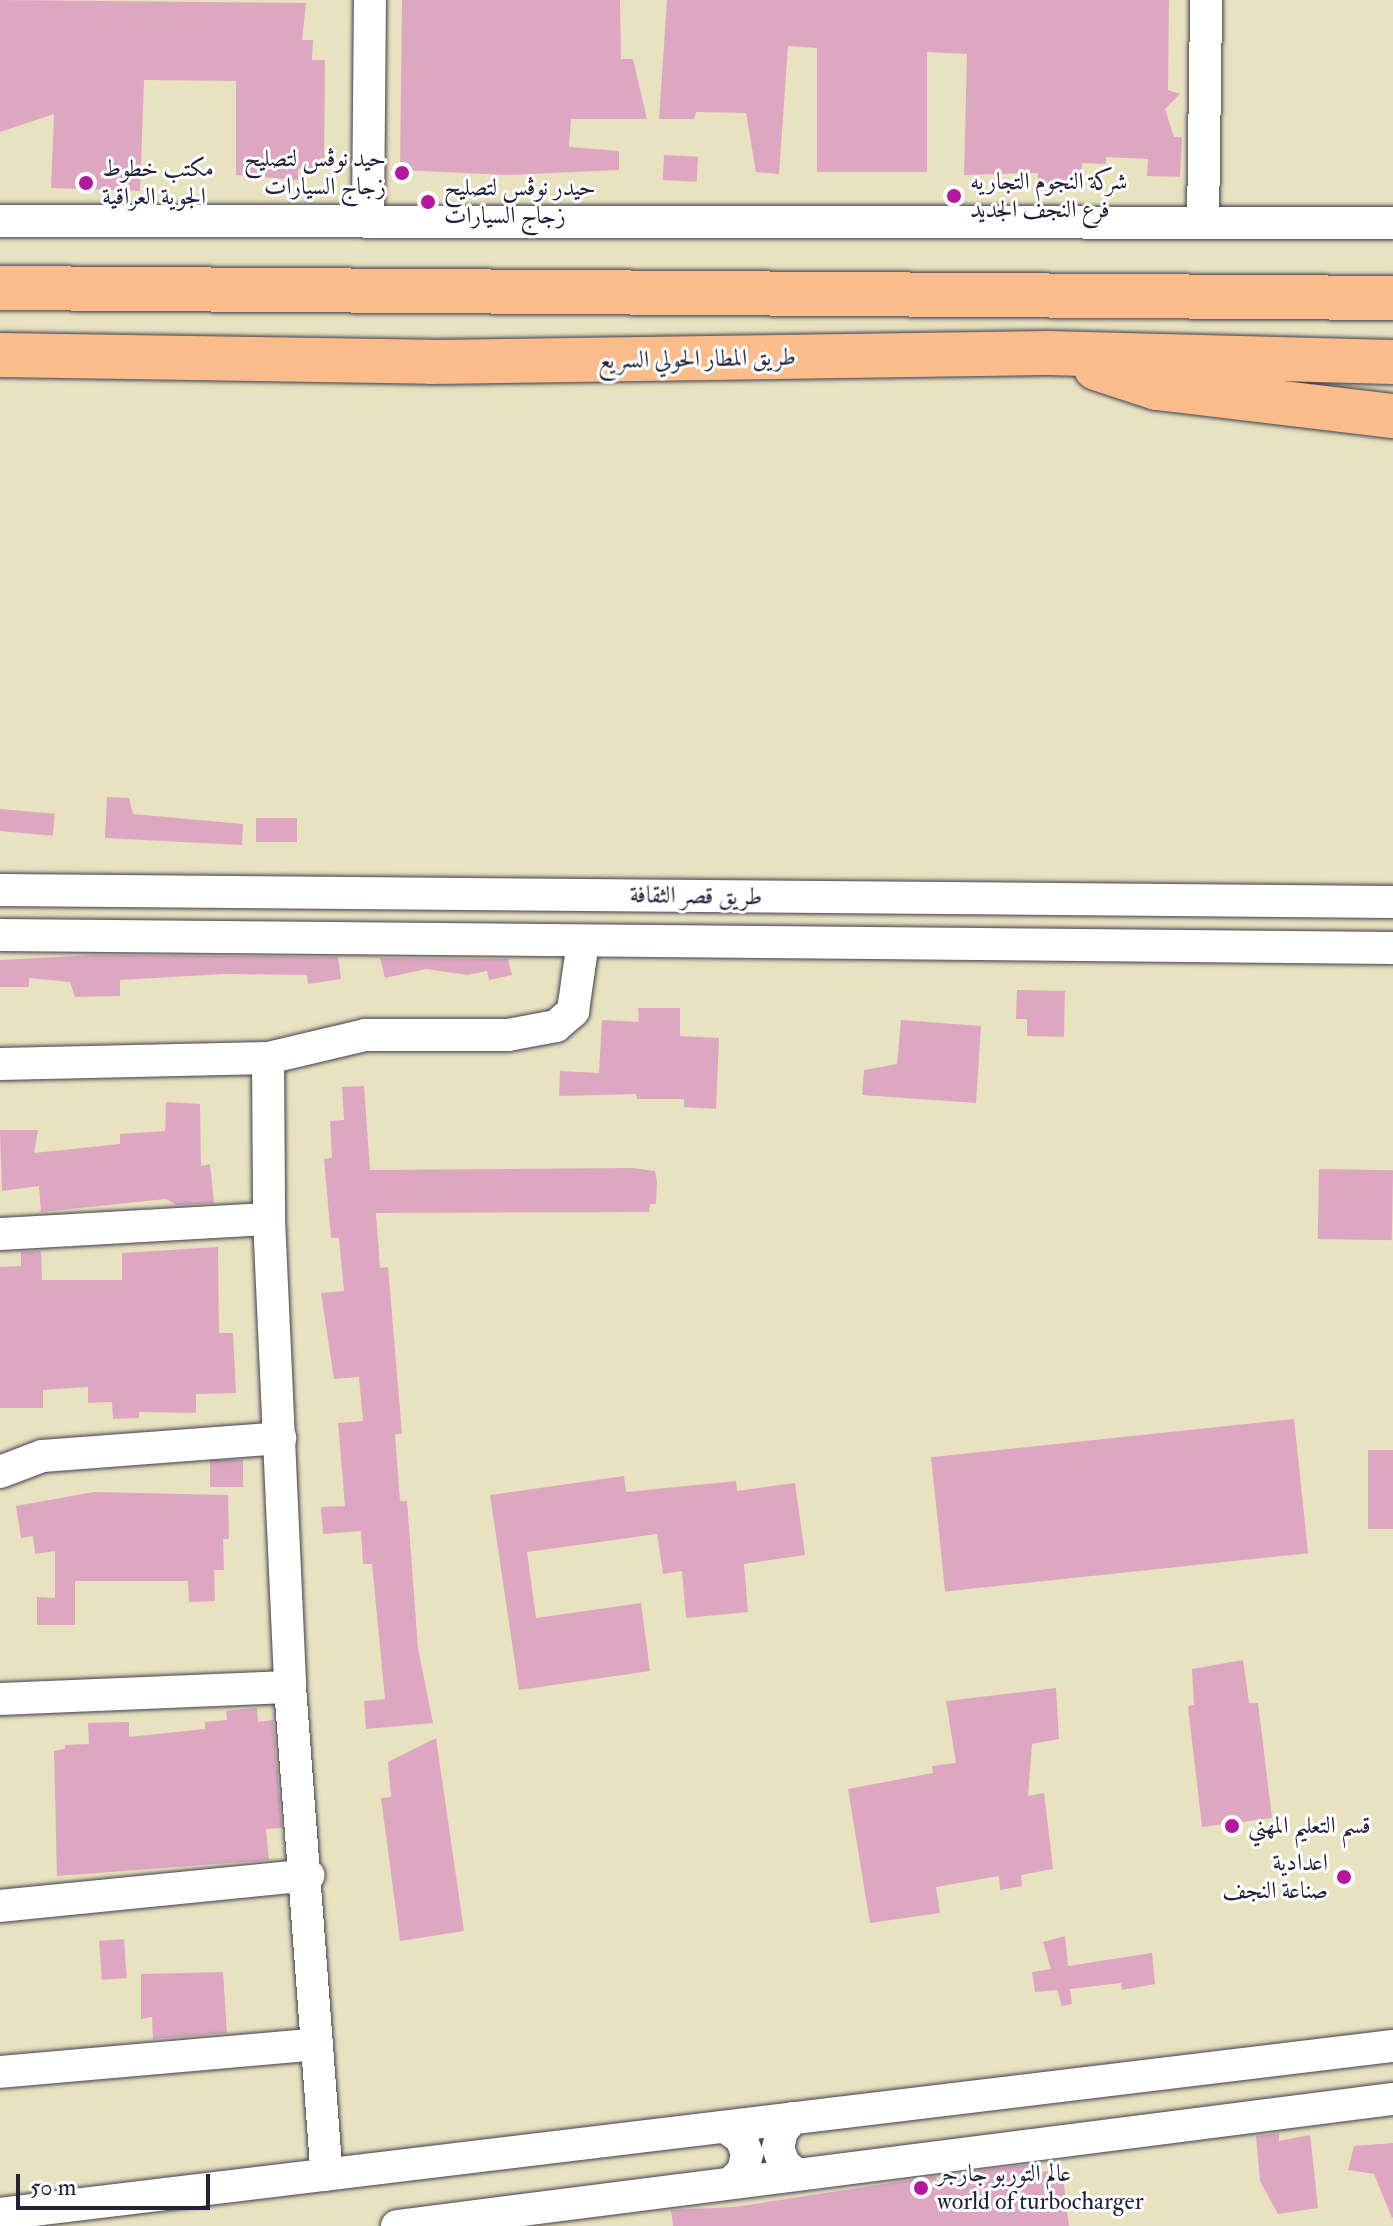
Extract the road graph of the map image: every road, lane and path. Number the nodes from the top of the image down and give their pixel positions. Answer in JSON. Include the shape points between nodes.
{"nodes":[{"id":1,"x":370,"y":0,"type":"edge"},
{"id":2,"x":1206,"y":0,"type":"edge"},
{"id":3,"x":0,"y":221,"type":"edge"},
{"id":4,"x":368,"y":222,"type":"junction"},
{"id":5,"x":1203,"y":223,"type":"junction"},
{"id":6,"x":1393,"y":223,"type":"edge"},
{"id":7,"x":0,"y":288,"type":"edge"},
{"id":8,"x":432,"y":289,"type":"junction"},
{"id":9,"x":569,"y":290,"type":"junction"},
{"id":10,"x":1393,"y":298,"type":"edge"},
{"id":11,"x":1048,"y":353,"type":"junction"},
{"id":12,"x":0,"y":355,"type":"edge"},
{"id":13,"x":565,"y":361,"type":"junction"},
{"id":14,"x":431,"y":362,"type":"junction"},
{"id":15,"x":1393,"y":362,"type":"edge"},
{"id":16,"x":1393,"y":416,"type":"edge"},
{"id":17,"x":0,"y":890,"type":"edge"},
{"id":18,"x":1393,"y":902,"type":"edge"},
{"id":19,"x":0,"y":935,"type":"edge"},
{"id":20,"x":583,"y":942,"type":"junction"},
{"id":21,"x":1393,"y":948,"type":"edge"},
{"id":22,"x":268,"y":1058,"type":"junction"},
{"id":23,"x":0,"y":1064,"type":"edge"},
{"id":24,"x":269,"y":1219,"type":"junction"},
{"id":25,"x":0,"y":1234,"type":"edge"},
{"id":26,"x":280,"y":1438,"type":"junction"},
{"id":27,"x":0,"y":1472,"type":"edge"},
{"id":28,"x":290,"y":1687,"type":"junction"},
{"id":29,"x":0,"y":1699,"type":"edge"},
{"id":30,"x":308,"y":1875,"type":"junction"},
{"id":31,"x":0,"y":1906,"type":"edge"},
{"id":32,"x":317,"y":2044,"type":"junction"},
{"id":33,"x":1393,"y":2046,"type":"edge"},
{"id":34,"x":0,"y":2072,"type":"edge"},
{"id":35,"x":1393,"y":2099,"type":"edge"},
{"id":36,"x":793,"y":2118,"type":"junction"},
{"id":37,"x":727,"y":2128,"type":"junction"},
{"id":38,"x":327,"y":2175,"type":"junction"},
{"id":39,"x":797,"y":2175,"type":"junction"},
{"id":40,"x":731,"y":2183,"type":"junction"},
{"id":41,"x":0,"y":2214,"type":"edge"},
{"id":42,"x":397,"y":2226,"type":"edge"}],
"edges":[{"from":1,"to":4,"type":"street"},
{"from":2,"to":5,"type":"street"},
{"from":3,"to":4,"type":"street"},
{"from":4,"to":5,"type":"street"},
{"from":5,"to":6,"type":"street"},
{"from":7,"to":8,"type":"highway"},
{"from":8,"to":9,"type":"highway"},
{"from":8,"to":14,"type":"highway","via":[[453,311],[456,326],[444,354]]},
{"from":9,"to":10,"type":"highway"},
{"from":9,"to":13,"type":"highway","via":[[553,296],[538,324],[551,354]]},
{"from":11,"to":13,"type":"highway","name":"طريق المطار الحولي السريع"},
{"from":11,"to":15,"type":"highway","name":"طريق المطار الحولي السريع"},
{"from":11,"to":16,"type":"highway","via":[[1157,388]]},
{"from":12,"to":14,"type":"highway","name":"طريق المطار الحولي السريع"},
{"from":13,"to":14,"type":"highway","name":"طريق المطار الحولي السريع"},
{"from":17,"to":18,"type":"street","name":"طريق قصر الثقافة"},
{"from":19,"to":20,"type":"street","name":"طريق قصر الثقافة"},
{"from":20,"to":21,"type":"street","name":"طريق قصر الثقافة"},
{"from":20,"to":22,"type":"street","via":[[573,1011],[556,1026],[508,1035],[365,1035]]},
{"from":22,"to":23,"type":"street"},
{"from":22,"to":24,"type":"street"},
{"from":24,"to":25,"type":"street"},
{"from":24,"to":26,"type":"street"},
{"from":26,"to":27,"type":"street","via":[[42,1456]]},
{"from":26,"to":28,"type":"street"},
{"from":28,"to":29,"type":"street"},
{"from":28,"to":30,"type":"street"},
{"from":30,"to":31,"type":"street"},
{"from":30,"to":32,"type":"street"},
{"from":32,"to":34,"type":"street"},
{"from":32,"to":38,"type":"street"},
{"from":33,"to":36,"type":"street"},
{"from":35,"to":39,"type":"street"},
{"from":36,"to":37,"type":"street"},
{"from":36,"to":39,"type":"street","via":[[782,2131],[778,2148],[784,2164]]},
{"from":37,"to":38,"type":"street"},
{"from":37,"to":40,"type":"street","via":[[741,2138],[747,2154],[743,2171]]},
{"from":38,"to":41,"type":"street"},
{"from":39,"to":40,"type":"street"},
{"from":40,"to":42,"type":"street"}]}
